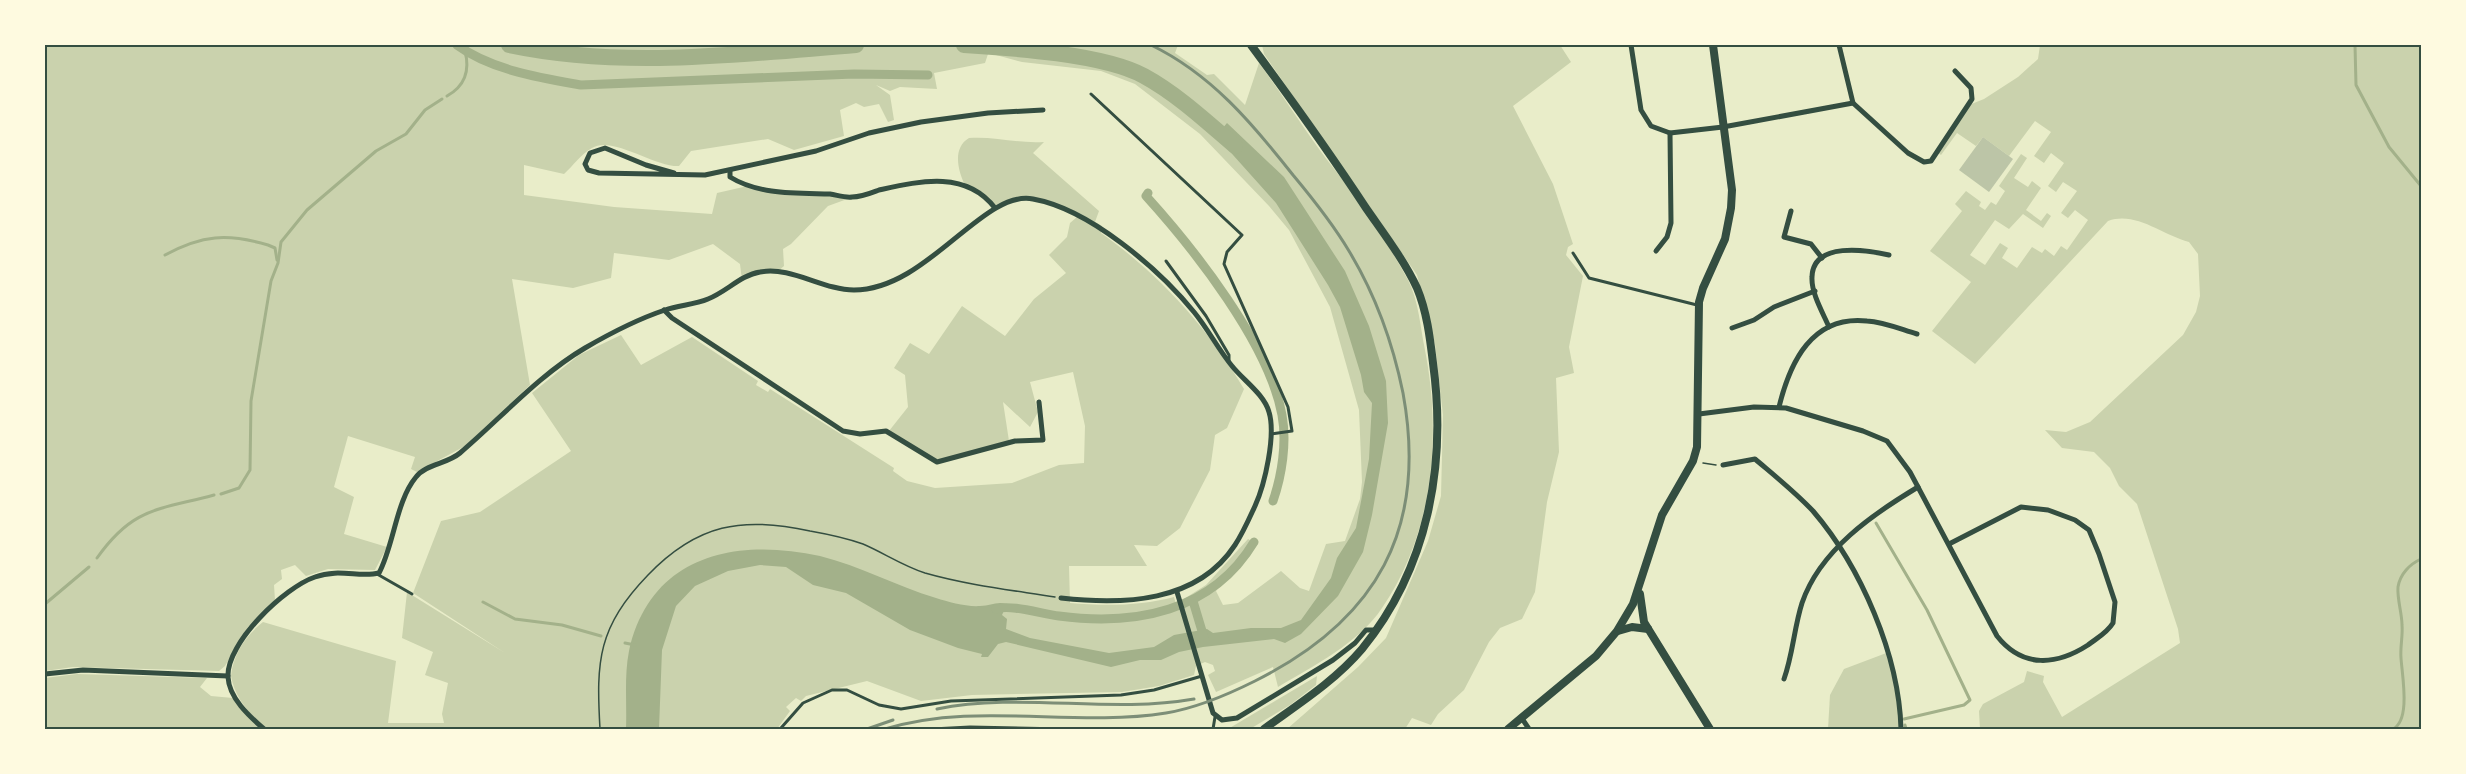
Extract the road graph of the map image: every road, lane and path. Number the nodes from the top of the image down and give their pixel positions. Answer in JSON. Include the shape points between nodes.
{"nodes":[{"id":1,"x":1251,"y":45,"type":"edge"},
{"id":2,"x":1631,"y":45,"type":"edge"},
{"id":3,"x":1713,"y":45,"type":"edge"},
{"id":4,"x":1839,"y":45,"type":"edge"},
{"id":5,"x":1955,"y":71,"type":"dead end"},
{"id":6,"x":1091,"y":94,"type":"dead end"},
{"id":7,"x":1853,"y":103,"type":"junction"},
{"id":8,"x":1043,"y":110,"type":"dead end"},
{"id":9,"x":1723,"y":128,"type":"junction"},
{"id":10,"x":1670,"y":133,"type":"junction"},
{"id":11,"x":730,"y":171,"type":"junction"},
{"id":12,"x":674,"y":174,"type":"junction"},
{"id":13,"x":995,"y":208,"type":"junction"},
{"id":14,"x":1791,"y":211,"type":"dead end"},
{"id":15,"x":1656,"y":251,"type":"dead end"},
{"id":16,"x":1573,"y":253,"type":"dead end"},
{"id":17,"x":1889,"y":255,"type":"dead end"},
{"id":18,"x":1822,"y":258,"type":"junction"},
{"id":19,"x":1166,"y":261,"type":"dead end"},
{"id":20,"x":1815,"y":291,"type":"junction"},
{"id":21,"x":1699,"y":305,"type":"junction"},
{"id":22,"x":664,"y":310,"type":"junction"},
{"id":23,"x":1829,"y":327,"type":"junction"},
{"id":24,"x":1732,"y":328,"type":"dead end"},
{"id":25,"x":1917,"y":334,"type":"dead end"},
{"id":26,"x":1229,"y":362,"type":"junction"},
{"id":27,"x":1039,"y":402,"type":"dead end"},
{"id":28,"x":1779,"y":407,"type":"junction"},
{"id":29,"x":1700,"y":414,"type":"junction"},
{"id":30,"x":1270,"y":434,"type":"junction"},
{"id":31,"x":1693,"y":460,"type":"junction"},
{"id":32,"x":1723,"y":465,"type":"joint"},
{"id":33,"x":1918,"y":487,"type":"junction"},
{"id":34,"x":1949,"y":544,"type":"junction"},
{"id":35,"x":1838,"y":548,"type":"junction"},
{"id":36,"x":377,"y":574,"type":"junction"},
{"id":37,"x":1640,"y":589,"type":"junction"},
{"id":38,"x":412,"y":594,"type":"dead end"},
{"id":39,"x":1178,"y":595,"type":"junction"},
{"id":40,"x":1061,"y":598,"type":"joint"},
{"id":41,"x":1648,"y":629,"type":"junction"},
{"id":42,"x":1375,"y":630,"type":"junction"},
{"id":43,"x":1617,"y":631,"type":"junction"},
{"id":44,"x":45,"y":674,"type":"edge"},
{"id":45,"x":228,"y":676,"type":"junction"},
{"id":46,"x":1202,"y":676,"type":"junction"},
{"id":47,"x":1784,"y":679,"type":"dead end"},
{"id":48,"x":1215,"y":717,"type":"junction"},
{"id":49,"x":1521,"y":717,"type":"junction"},
{"id":50,"x":781,"y":728,"type":"edge"},
{"id":51,"x":264,"y":729,"type":"edge"},
{"id":52,"x":600,"y":729,"type":"edge"},
{"id":53,"x":932,"y":729,"type":"edge"},
{"id":54,"x":1064,"y":729,"type":"edge"},
{"id":55,"x":1213,"y":729,"type":"edge"},
{"id":56,"x":1263,"y":729,"type":"edge"},
{"id":57,"x":1508,"y":729,"type":"edge"},
{"id":58,"x":1529,"y":729,"type":"edge"},
{"id":59,"x":1710,"y":729,"type":"edge"},
{"id":60,"x":1901,"y":729,"type":"edge"}],
"edges":[{"from":1,"to":42,"type":"main road","via":[[1324,144],[1398,256],[1417,289],[1425,315],[1438,412],[1433,496],[1414,560]]},
{"from":2,"to":10,"type":"street","via":[[1642,115],[1654,129]]},
{"from":3,"to":9,"type":"main road"},
{"from":4,"to":7,"type":"street"},
{"from":5,"to":7,"type":"street","via":[[1971,88],[1972,99],[1928,162],[1908,153]]},
{"from":6,"to":30,"type":"lane","via":[[1242,235],[1227,252],[1224,264],[1286,400],[1293,431]]},
{"from":7,"to":9,"type":"street"},
{"from":8,"to":11,"type":"street","via":[[988,112],[921,122]]},
{"from":9,"to":10,"type":"street"},
{"from":9,"to":21,"type":"main road","via":[[1732,190],[1730,217]]},
{"from":10,"to":15,"type":"street","via":[[1671,223],[1667,237]]},
{"from":11,"to":12,"type":"street","via":[[694,176]]},
{"from":11,"to":13,"type":"street","via":[[730,177],[740,182],[783,193],[850,198],[943,181],[982,192]]},
{"from":12,"to":12,"type":"street","via":[[605,148],[590,153],[585,164],[588,170],[599,172]]},
{"from":13,"to":22,"type":"street","via":[[925,264],[875,288],[846,290],[763,271],[711,298]]},
{"from":13,"to":26,"type":"street","via":[[1016,198],[1032,198],[1064,209],[1112,236],[1141,257],[1181,297]]},
{"from":14,"to":18,"type":"street","via":[[1784,237],[1811,244]]},
{"from":16,"to":21,"type":"lane","via":[[1588,278]]},
{"from":17,"to":18,"type":"street","via":[[1855,249]]},
{"from":18,"to":20,"type":"street","via":[[1812,275]]},
{"from":19,"to":26,"type":"lane","via":[[1206,316],[1229,355]]},
{"from":20,"to":23,"type":"street"},
{"from":20,"to":24,"type":"street"},
{"from":21,"to":29,"type":"main road"},
{"from":22,"to":27,"type":"street","via":[[843,431],[887,431],[935,461],[1015,441],[1043,440]]},
{"from":22,"to":36,"type":"street","via":[[569,358],[455,457],[419,473]]},
{"from":23,"to":25,"type":"street","via":[[1869,321]]},
{"from":23,"to":28,"type":"street","via":[[1810,340],[1796,357]]},
{"from":26,"to":30,"type":"street","via":[[1266,405]]},
{"from":28,"to":29,"type":"street"},
{"from":28,"to":33,"type":"street","via":[[1882,439],[1898,452]]},
{"from":29,"to":31,"type":"main road"},
{"from":30,"to":39,"type":"street","via":[[1262,490],[1238,540],[1207,574]]},
{"from":31,"to":32,"type":"path"},
{"from":31,"to":37,"type":"main road","via":[[1662,515]]},
{"from":32,"to":35,"type":"street","via":[[1755,459],[1802,499]]},
{"from":33,"to":34,"type":"street"},
{"from":33,"to":35,"type":"street","via":[[1865,521]]},
{"from":34,"to":34,"type":"street","via":[[1997,636],[2015,652],[2043,661],[2064,659],[2113,623],[2115,602],[2099,554],[2089,530],[2075,520],[2048,510],[2021,507]]},
{"from":35,"to":47,"type":"street","via":[[1805,594]]},
{"from":35,"to":60,"type":"street","via":[[1872,606],[1883,636],[1898,697]]},
{"from":36,"to":38,"type":"lane"},
{"from":36,"to":45,"type":"street","via":[[334,572],[309,579],[292,590],[243,638]]},
{"from":37,"to":41,"type":"main road"},
{"from":37,"to":43,"type":"main road"},
{"from":39,"to":40,"type":"street","via":[[1119,600]]},
{"from":39,"to":46,"type":"street"},
{"from":40,"to":52,"type":"path","via":[[940,577],[861,544],[786,526],[714,529],[691,539],[663,561],[634,592],[608,629],[599,663]]},
{"from":41,"to":43,"type":"main road","via":[[1632,627]]},
{"from":41,"to":59,"type":"main road"},
{"from":42,"to":48,"type":"street","via":[[1366,630],[1333,660],[1237,718]]},
{"from":42,"to":56,"type":"main road","via":[[1349,664]]},
{"from":43,"to":49,"type":"main road","via":[[1596,656]]},
{"from":44,"to":45,"type":"street","via":[[83,670]]},
{"from":45,"to":51,"type":"street","via":[[235,698]]},
{"from":46,"to":48,"type":"street"},
{"from":46,"to":50,"type":"lane","via":[[1121,695],[951,701],[901,709],[879,705],[847,690],[832,690],[803,703]]},
{"from":48,"to":55,"type":"lane"},
{"from":49,"to":57,"type":"main road"},
{"from":49,"to":58,"type":"street"},
{"from":53,"to":54,"type":"lane"}]}
